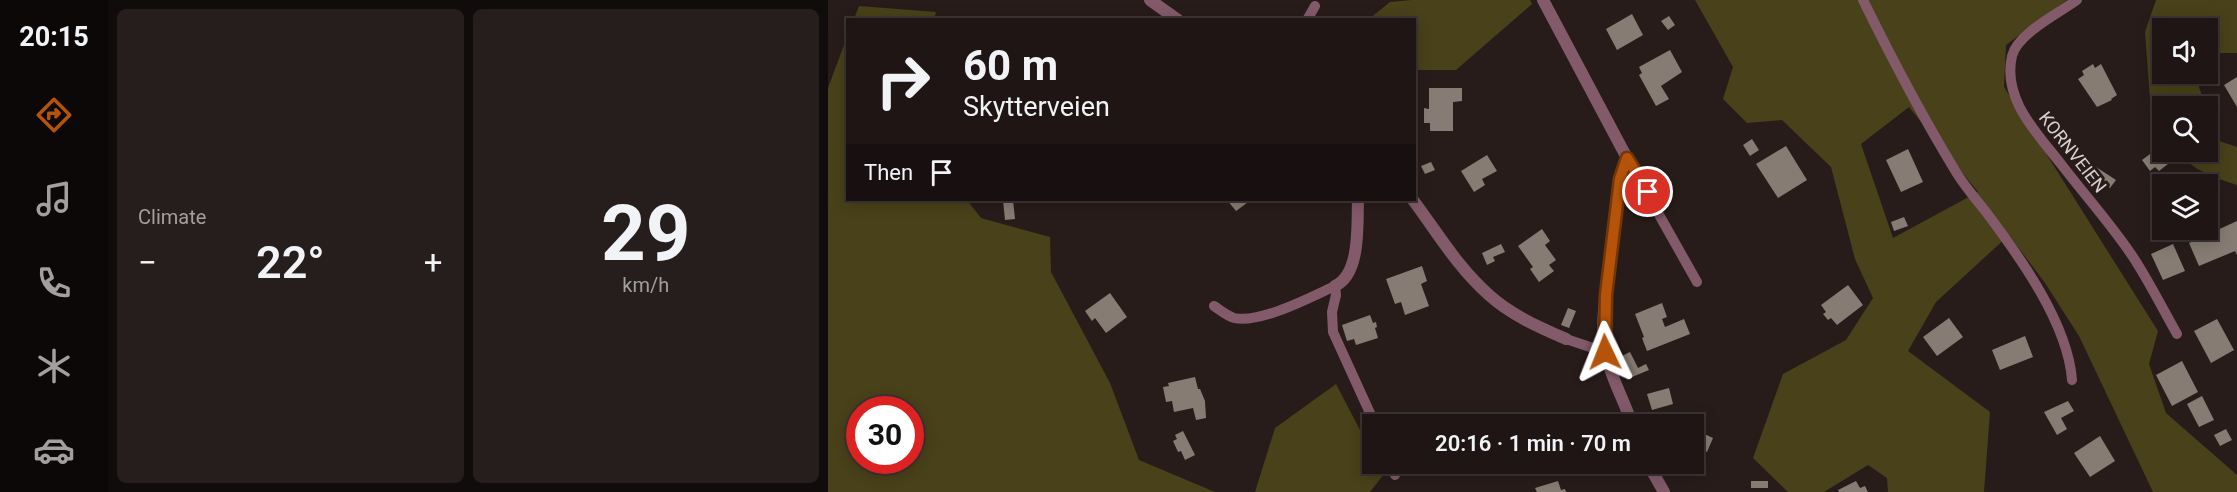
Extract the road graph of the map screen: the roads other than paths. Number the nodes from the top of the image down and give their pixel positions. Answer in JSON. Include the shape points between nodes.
{"nodes":[{"id":1,"x":1150,"y":0,"type":"edge"},
{"id":2,"x":1543,"y":0,"type":"edge"},
{"id":3,"x":1863,"y":0,"type":"edge"},
{"id":4,"x":2077,"y":0,"type":"edge"},
{"id":5,"x":1315,"y":6,"type":"dead end"},
{"id":6,"x":1175,"y":18,"type":"edge"},
{"id":7,"x":1308,"y":18,"type":"edge"},
{"id":8,"x":1627,"y":158,"type":"junction"},
{"id":9,"x":1358,"y":201,"type":"edge"},
{"id":10,"x":1414,"y":201,"type":"edge"},
{"id":11,"x":1697,"y":282,"type":"dead end"},
{"id":12,"x":1335,"y":286,"type":"junction"},
{"id":13,"x":1214,"y":306,"type":"dead end"},
{"id":14,"x":2176,"y":334,"type":"dead end"},
{"id":15,"x":1566,"y":339,"type":"joint"},
{"id":16,"x":1605,"y":352,"type":"junction"},
{"id":17,"x":2072,"y":380,"type":"dead end"},
{"id":18,"x":1371,"y":414,"type":"edge"},
{"id":19,"x":1628,"y":414,"type":"edge"},
{"id":20,"x":1654,"y":474,"type":"edge"},
{"id":21,"x":1664,"y":492,"type":"edge"}],
"edges":[{"from":1,"to":6,"type":"street"},
{"from":2,"to":8,"type":"street"},
{"from":3,"to":17,"type":"lane","via":[[1956,172],[2013,248],[2055,321],[2066,343]]},
{"from":4,"to":14,"type":"lane","name":"KORNVEIEN","via":[[2032,30],[2016,48],[2012,54],[2012,87],[2037,136],[2132,255]]},
{"from":5,"to":7,"type":"lane"},
{"from":8,"to":11,"type":"lane"},
{"from":8,"to":16,"type":"street","via":[[1620,179],[1606,295]]},
{"from":9,"to":12,"type":"street","via":[[1355,259],[1347,276]]},
{"from":10,"to":15,"type":"street","via":[[1454,256],[1490,296],[1516,315]]},
{"from":12,"to":13,"type":"lane","via":[[1277,311],[1249,318],[1232,318]]},
{"from":12,"to":18,"type":"lane","via":[[1334,332]]},
{"from":15,"to":16,"type":"lane"},
{"from":16,"to":19,"type":"street"},
{"from":20,"to":21,"type":"street"}]}
